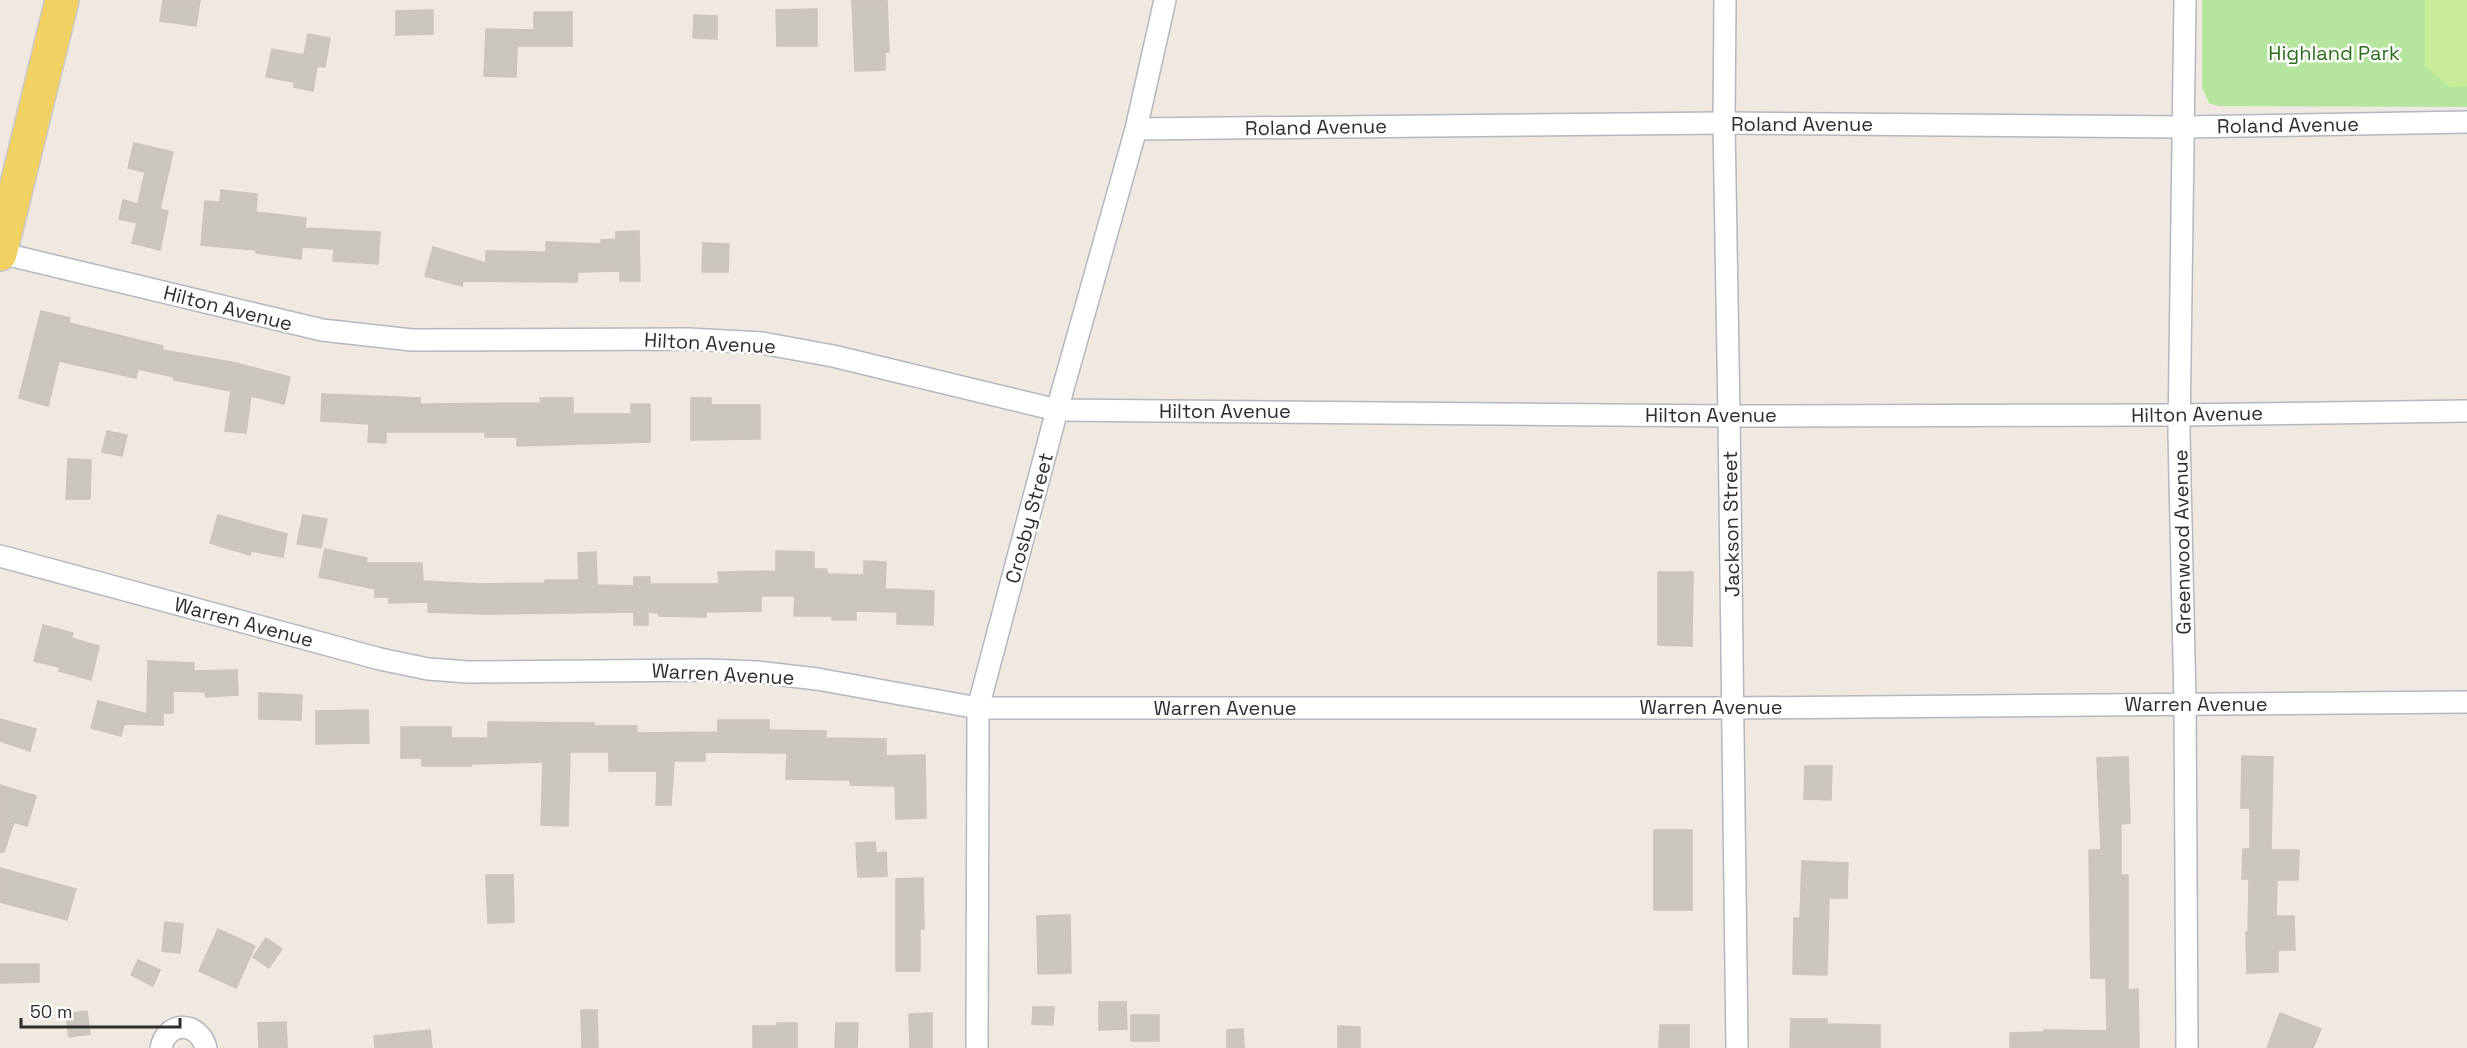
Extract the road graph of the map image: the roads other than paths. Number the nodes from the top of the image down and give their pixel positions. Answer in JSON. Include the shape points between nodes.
{"nodes":[{"id":1,"x":62,"y":0,"type":"edge"},
{"id":2,"x":1165,"y":0,"type":"edge"},
{"id":3,"x":1725,"y":0,"type":"edge"},
{"id":4,"x":2185,"y":0,"type":"edge"},
{"id":5,"x":2467,"y":122,"type":"edge"},
{"id":6,"x":1724,"y":123,"type":"junction"},
{"id":7,"x":2184,"y":127,"type":"junction"},
{"id":8,"x":1136,"y":129,"type":"junction"},
{"id":9,"x":0,"y":253,"type":"edge"},
{"id":10,"x":1057,"y":410,"type":"junction"},
{"id":11,"x":2467,"y":411,"type":"edge"},
{"id":12,"x":2179,"y":415,"type":"junction"},
{"id":13,"x":1730,"y":416,"type":"junction"},
{"id":14,"x":0,"y":556,"type":"edge"},
{"id":15,"x":2467,"y":702,"type":"edge"},
{"id":16,"x":2185,"y":704,"type":"junction"},
{"id":17,"x":978,"y":708,"type":"junction"},
{"id":18,"x":1733,"y":708,"type":"junction"},
{"id":19,"x":162,"y":1048,"type":"edge"},
{"id":20,"x":206,"y":1048,"type":"edge"},
{"id":21,"x":977,"y":1048,"type":"edge"},
{"id":22,"x":1737,"y":1048,"type":"edge"},
{"id":23,"x":2187,"y":1048,"type":"edge"}],
"edges":[{"from":1,"to":9,"type":"main road"},
{"from":2,"to":8,"type":"street","name":"Crosby Street"},
{"from":3,"to":6,"type":"street","name":"Jackson Street"},
{"from":4,"to":7,"type":"street","name":"Greenwood Avenue"},
{"from":5,"to":7,"type":"street","name":"Roland Avenue"},
{"from":6,"to":7,"type":"street","name":"Roland Avenue"},
{"from":6,"to":8,"type":"street","name":"Roland Avenue"},
{"from":6,"to":13,"type":"street","name":"Jackson Street"},
{"from":7,"to":12,"type":"street","name":"Greenwood Avenue"},
{"from":8,"to":10,"type":"street","name":"Crosby Street"},
{"from":9,"to":10,"type":"street","name":"Hilton Avenue","via":[[322,330],[412,340],[689,339],[762,343],[833,356]]},
{"from":10,"to":13,"type":"street","name":"Hilton Avenue"},
{"from":10,"to":17,"type":"street","name":"Crosby Street"},
{"from":11,"to":12,"type":"street","name":"Hilton Avenue"},
{"from":12,"to":13,"type":"street","name":"Hilton Avenue"},
{"from":12,"to":16,"type":"street","name":"Greenwood Avenue"},
{"from":13,"to":18,"type":"street","name":"Jackson Street"},
{"from":14,"to":17,"type":"street","name":"Warren Avenue","via":[[428,669],[756,672]]},
{"from":15,"to":16,"type":"street","name":"Warren Avenue"},
{"from":16,"to":18,"type":"street","name":"Warren Avenue"},
{"from":16,"to":23,"type":"street","name":"Greenwood Avenue"},
{"from":17,"to":18,"type":"street","name":"Warren Avenue"},
{"from":17,"to":21,"type":"street","name":"Crosby Street"},
{"from":18,"to":22,"type":"street","name":"Jackson Street"},
{"from":19,"to":20,"type":"street","via":[[172,1030],[187,1027],[200,1034]]}]}
